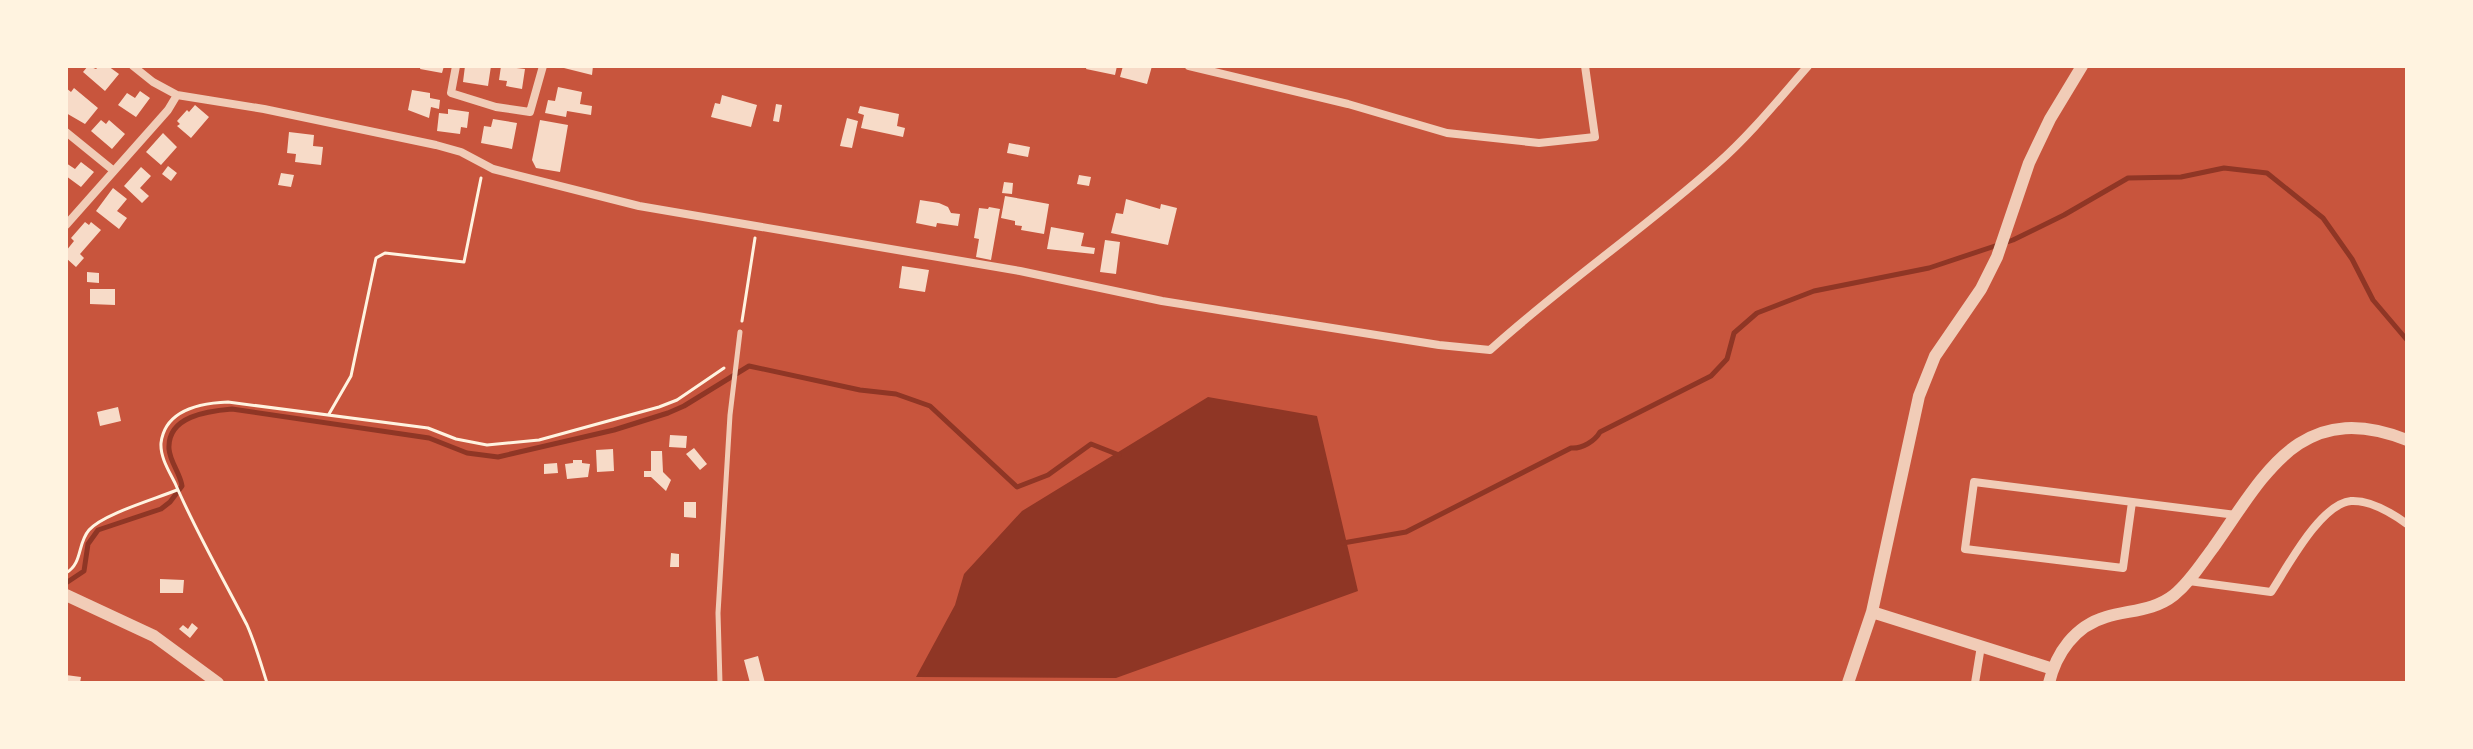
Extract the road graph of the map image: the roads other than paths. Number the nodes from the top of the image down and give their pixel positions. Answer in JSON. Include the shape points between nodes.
{"nodes":[{"id":1,"x":133,"y":66,"type":"edge"},
{"id":2,"x":456,"y":66,"type":"edge"},
{"id":3,"x":543,"y":66,"type":"edge"},
{"id":4,"x":1189,"y":66,"type":"edge"},
{"id":5,"x":1585,"y":66,"type":"edge"},
{"id":6,"x":1808,"y":66,"type":"edge"},
{"id":7,"x":2082,"y":66,"type":"edge"},
{"id":8,"x":177,"y":95,"type":"junction"},
{"id":9,"x":66,"y":132,"type":"edge"},
{"id":10,"x":114,"y":171,"type":"junction"},
{"id":11,"x":66,"y":225,"type":"edge"},
{"id":12,"x":740,"y":332,"type":"road end"},
{"id":13,"x":2407,"y":440,"type":"edge"},
{"id":14,"x":2132,"y":502,"type":"junction"},
{"id":15,"x":2236,"y":515,"type":"junction"},
{"id":16,"x":2407,"y":524,"type":"edge"},
{"id":17,"x":2189,"y":581,"type":"junction"},
{"id":18,"x":66,"y":595,"type":"edge"},
{"id":19,"x":1872,"y":612,"type":"junction"},
{"id":20,"x":1981,"y":646,"type":"junction"},
{"id":21,"x":2053,"y":669,"type":"junction"},
{"id":22,"x":218,"y":683,"type":"edge"},
{"id":23,"x":720,"y":683,"type":"edge"},
{"id":24,"x":1848,"y":683,"type":"edge"},
{"id":25,"x":1975,"y":683,"type":"edge"},
{"id":26,"x":2049,"y":683,"type":"edge"}],
"edges":[{"from":1,"to":8,"type":"street"},
{"from":2,"to":3,"type":"street","via":[[451,93],[530,112]]},
{"from":4,"to":5,"type":"street","via":[[1447,133],[1539,143],[1595,137]]},
{"from":6,"to":8,"type":"street","via":[[1718,163],[1490,350],[1224,311],[639,206],[484,164],[436,145]]},
{"from":7,"to":19,"type":"street","via":[[2039,141],[1997,257],[1935,356],[1919,396]]},
{"from":8,"to":10,"type":"street"},
{"from":9,"to":10,"type":"street"},
{"from":10,"to":11,"type":"street"},
{"from":12,"to":23,"type":"lane","via":[[719,598]]},
{"from":13,"to":15,"type":"street","via":[[2351,428],[2315,435],[2275,462]]},
{"from":14,"to":14,"type":"street","via":[[2123,568],[1965,549],[1974,482]]},
{"from":14,"to":15,"type":"street"},
{"from":15,"to":17,"type":"street"},
{"from":16,"to":17,"type":"street","via":[[2364,502],[2349,501],[2321,519],[2271,592]]},
{"from":17,"to":21,"type":"street","via":[[2162,603],[2084,627],[2066,644]]},
{"from":18,"to":22,"type":"street","via":[[154,636]]},
{"from":19,"to":20,"type":"street"},
{"from":19,"to":24,"type":"street"},
{"from":20,"to":21,"type":"street"},
{"from":20,"to":25,"type":"street"},
{"from":21,"to":26,"type":"street"}]}
